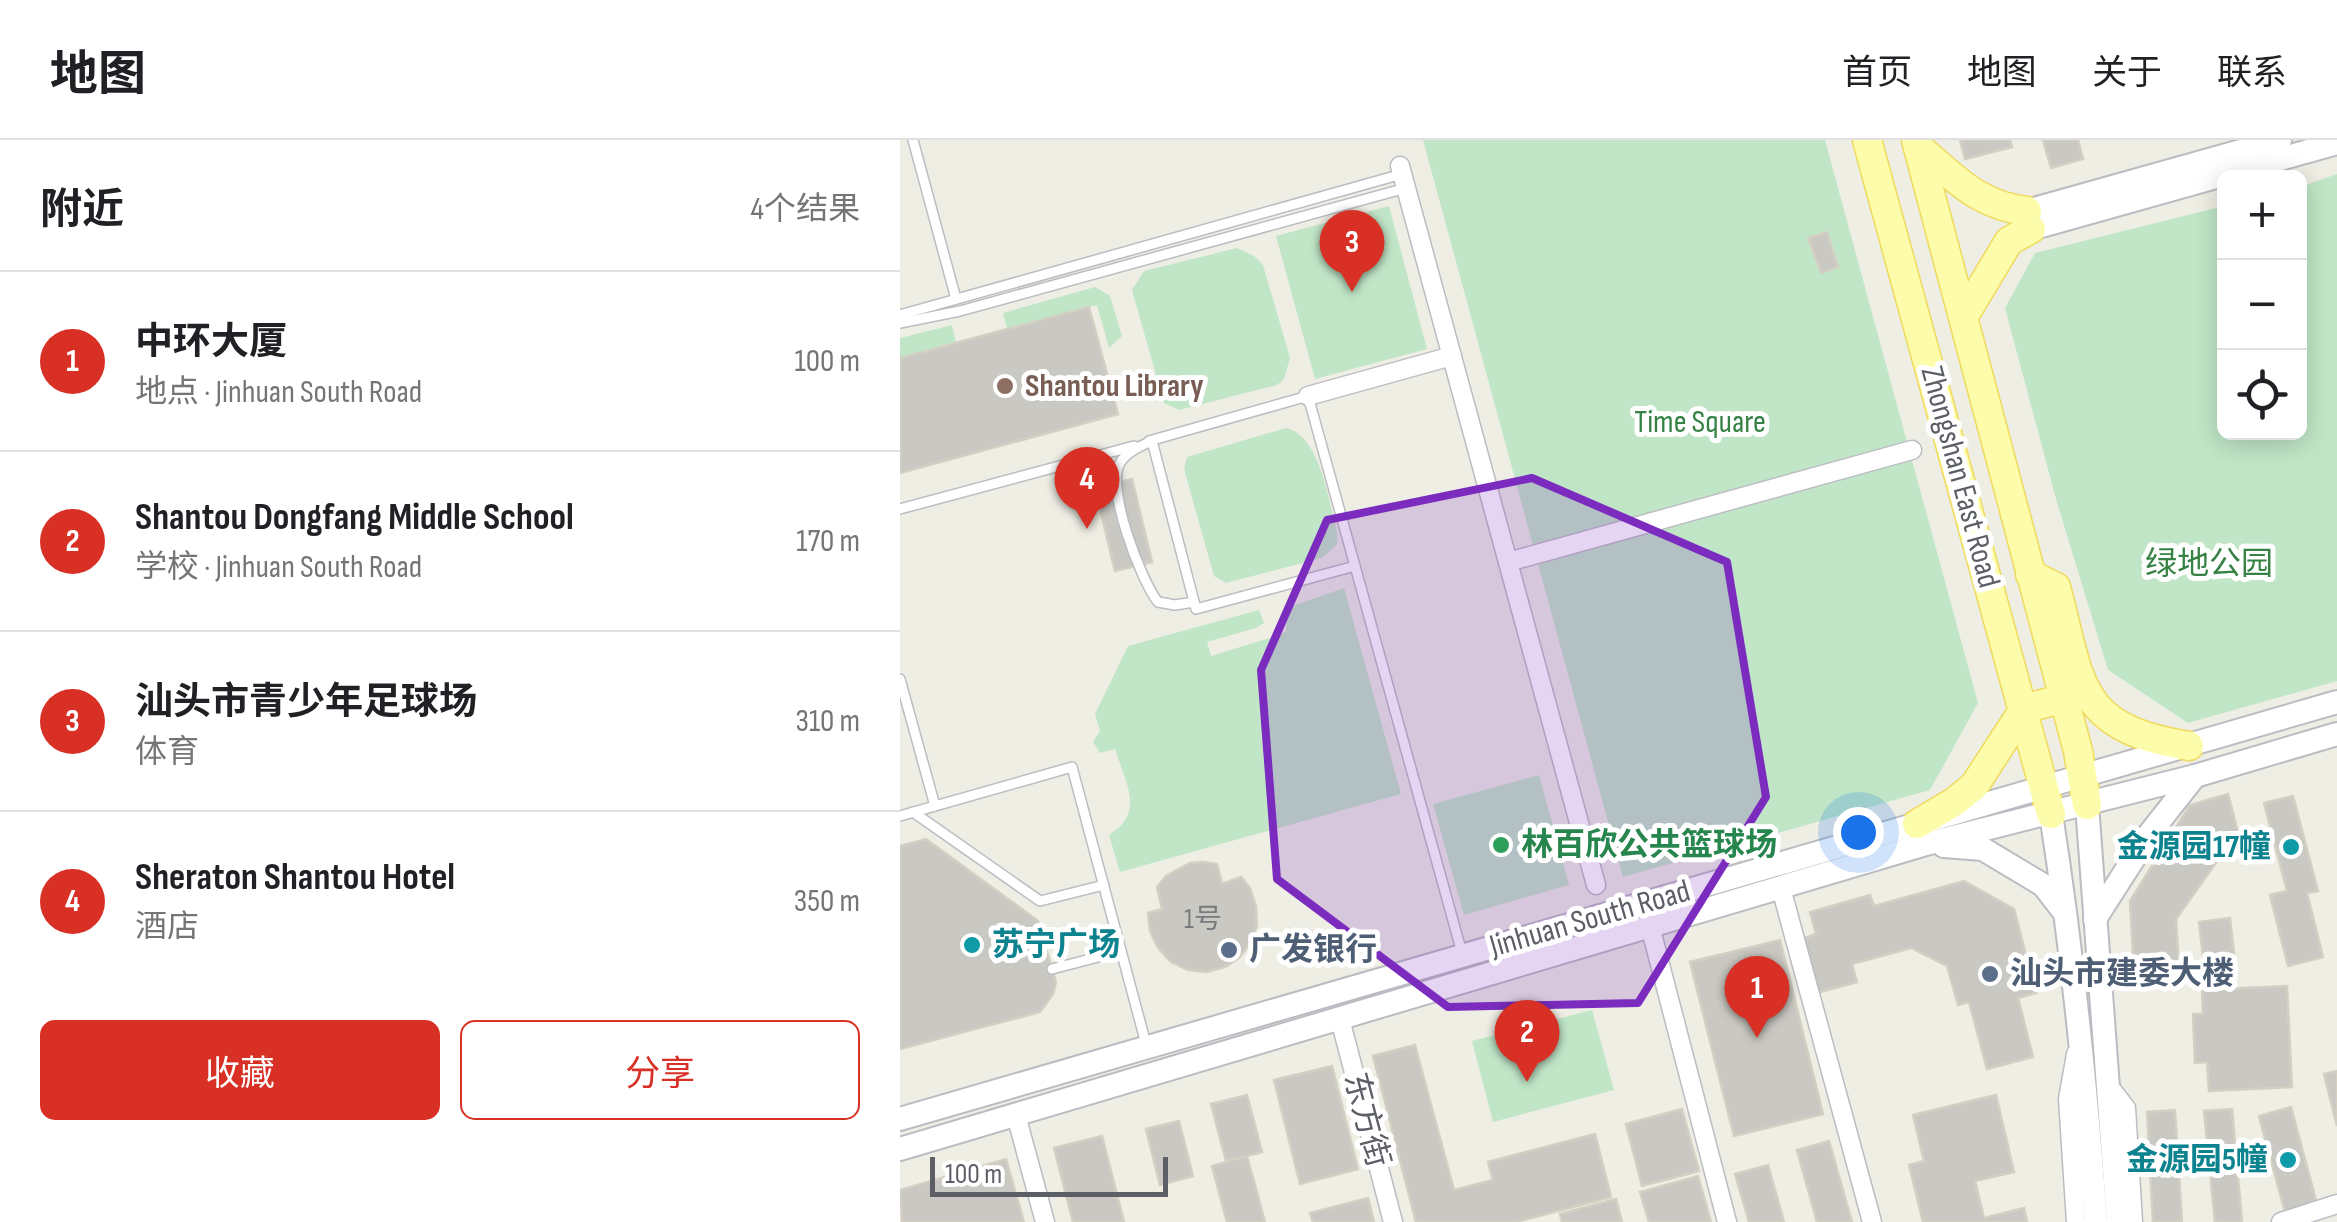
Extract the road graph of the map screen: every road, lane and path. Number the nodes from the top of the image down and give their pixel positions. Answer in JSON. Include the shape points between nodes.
{"nodes":[{"id":1,"x":913,"y":140,"type":"edge"},
{"id":2,"x":1867,"y":140,"type":"edge"},
{"id":3,"x":2280,"y":140,"type":"edge"},
{"id":4,"x":2337,"y":142,"type":"edge"},
{"id":5,"x":1917,"y":144,"type":"edge"},
{"id":6,"x":1403,"y":176,"type":"junction"},
{"id":7,"x":2029,"y":220,"type":"junction"},
{"id":8,"x":956,"y":298,"type":"junction"},
{"id":9,"x":960,"y":312,"type":"junction"},
{"id":10,"x":900,"y":314,"type":"edge"},
{"id":11,"x":1964,"y":316,"type":"junction"},
{"id":12,"x":900,"y":323,"type":"edge"},
{"id":13,"x":1452,"y":356,"type":"junction"},
{"id":14,"x":1308,"y":396,"type":"junction"},
{"id":15,"x":1152,"y":440,"type":"junction"},
{"id":16,"x":1912,"y":450,"type":"dead end"},
{"id":17,"x":900,"y":510,"type":"edge"},
{"id":18,"x":1508,"y":562,"type":"junction"},
{"id":19,"x":1355,"y":566,"type":"junction"},
{"id":20,"x":2030,"y":574,"type":"junction"},
{"id":21,"x":1194,"y":602,"type":"junction"},
{"id":22,"x":900,"y":679,"type":"edge"},
{"id":23,"x":2064,"y":698,"type":"junction"},
{"id":24,"x":2337,"y":702,"type":"edge"},
{"id":25,"x":2024,"y":709,"type":"junction"},
{"id":26,"x":2337,"y":734,"type":"edge"},
{"id":27,"x":2189,"y":746,"type":"junction"},
{"id":28,"x":2082,"y":776,"type":"junction"},
{"id":29,"x":2195,"y":776,"type":"junction"},
{"id":30,"x":2048,"y":800,"type":"junction"},
{"id":31,"x":935,"y":806,"type":"junction"},
{"id":32,"x":2086,"y":806,"type":"junction"},
{"id":33,"x":913,"y":812,"type":"junction"},
{"id":34,"x":900,"y":816,"type":"edge"},
{"id":35,"x":1921,"y":834,"type":"junction"},
{"id":36,"x":1104,"y":884,"type":"junction"},
{"id":37,"x":1596,"y":885,"type":"dead end"},
{"id":38,"x":1781,"y":888,"type":"junction"},
{"id":39,"x":2068,"y":918,"type":"junction"},
{"id":40,"x":2095,"y":920,"type":"junction"},
{"id":41,"x":1650,"y":926,"type":"junction"},
{"id":42,"x":1122,"y":951,"type":"junction"},
{"id":43,"x":1463,"y":956,"type":"junction"},
{"id":44,"x":1052,"y":969,"type":"dead end"},
{"id":45,"x":1340,"y":1018,"type":"junction"},
{"id":46,"x":1147,"y":1047,"type":"junction"},
{"id":47,"x":1016,"y":1115,"type":"junction"},
{"id":48,"x":900,"y":1118,"type":"edge"},
{"id":49,"x":900,"y":1149,"type":"edge"},
{"id":50,"x":2121,"y":1158,"type":"junction"},
{"id":51,"x":2082,"y":1165,"type":"junction"},
{"id":52,"x":2337,"y":1204,"type":"edge"},
{"id":53,"x":1045,"y":1222,"type":"edge"},
{"id":54,"x":1393,"y":1222,"type":"edge"},
{"id":55,"x":1726,"y":1222,"type":"edge"},
{"id":56,"x":1872,"y":1222,"type":"edge"},
{"id":57,"x":2076,"y":1222,"type":"edge"},
{"id":58,"x":2096,"y":1222,"type":"edge"},
{"id":59,"x":2118,"y":1222,"type":"edge"},
{"id":60,"x":2133,"y":1222,"type":"edge"},
{"id":61,"x":2281,"y":1222,"type":"edge"}],
"edges":[{"from":1,"to":8,"type":"lane"},
{"from":2,"to":25,"type":"main road","name":"Zhongshan East Road"},
{"from":3,"to":7,"type":"main road"},
{"from":4,"to":7,"type":"main road"},
{"from":5,"to":7,"type":"main road","via":[[1976,195]]},
{"from":5,"to":11,"type":"main road","name":"Zhongshan East Road"},
{"from":6,"to":8,"type":"lane"},
{"from":6,"to":9,"type":"lane"},
{"from":6,"to":13,"type":"street"},
{"from":7,"to":11,"type":"main road"},
{"from":8,"to":9,"type":"lane"},
{"from":8,"to":10,"type":"lane"},
{"from":9,"to":12,"type":"lane"},
{"from":11,"to":20,"type":"main road","name":"Zhongshan East Road"},
{"from":13,"to":14,"type":"street"},
{"from":13,"to":18,"type":"street"},
{"from":14,"to":15,"type":"lane"},
{"from":14,"to":19,"type":"lane"},
{"from":15,"to":17,"type":"lane"},
{"from":15,"to":21,"type":"lane"},
{"from":15,"to":21,"type":"lane","via":[[1118,464],[1116,483],[1137,565],[1158,602]]},
{"from":16,"to":18,"type":"street"},
{"from":18,"to":37,"type":"street"},
{"from":19,"to":21,"type":"lane","via":[[1196,609]]},
{"from":19,"to":43,"type":"lane"},
{"from":20,"to":23,"type":"main road","name":"Zhongshan East Road"},
{"from":20,"to":27,"type":"main road","via":[[2056,587],[2084,691],[2100,713],[2151,740]]},
{"from":22,"to":31,"type":"lane"},
{"from":23,"to":25,"type":"main road"},
{"from":23,"to":28,"type":"main road","name":"Zhongshan East Road"},
{"from":24,"to":27,"type":"main road","name":"Jinhuan South Road"},
{"from":25,"to":30,"type":"main road","name":"Zhongshan East Road"},
{"from":25,"to":35,"type":"main road","via":[[1974,786]]},
{"from":26,"to":29,"type":"main road","name":"Jinhuan South Road"},
{"from":27,"to":28,"type":"main road","name":"Jinhuan South Road"},
{"from":28,"to":30,"type":"main road","name":"Jinhuan South Road"},
{"from":28,"to":32,"type":"main road","name":"Zhongshan East Road"},
{"from":29,"to":32,"type":"main road","name":"Jinhuan South Road"},
{"from":29,"to":40,"type":"main road"},
{"from":30,"to":32,"type":"main road","name":"Jinhuan South Road"},
{"from":30,"to":35,"type":"main road","name":"Jinhuan South Road"},
{"from":30,"to":39,"type":"main road"},
{"from":31,"to":33,"type":"lane"},
{"from":31,"to":36,"type":"lane","via":[[1072,768]]},
{"from":32,"to":40,"type":"main road"},
{"from":33,"to":34,"type":"lane"},
{"from":33,"to":36,"type":"lane","via":[[1040,901]]},
{"from":35,"to":38,"type":"main road","name":"Jinhuan South Road"},
{"from":35,"to":39,"type":"main road","via":[[1983,850],[2043,885]]},
{"from":35,"to":43,"type":"main road","name":"Jinhuan South Road"},
{"from":36,"to":42,"type":"lane"},
{"from":38,"to":41,"type":"main road","name":"Jinhuan South Road"},
{"from":38,"to":56,"type":"street"},
{"from":39,"to":51,"type":"main road","via":[[2087,1091]]},
{"from":40,"to":50,"type":"main road"},
{"from":41,"to":45,"type":"main road","name":"Jinhuan South Road"},
{"from":41,"to":55,"type":"street"},
{"from":42,"to":44,"type":"lane"},
{"from":42,"to":46,"type":"lane"},
{"from":43,"to":46,"type":"main road","name":"Jinhuan South Road"},
{"from":45,"to":47,"type":"main road","name":"Jinhuan South Road"},
{"from":45,"to":54,"type":"street","name":"东方街"},
{"from":46,"to":48,"type":"main road","name":"Jinhuan South Road"},
{"from":47,"to":49,"type":"main road","name":"Jinhuan South Road"},
{"from":47,"to":53,"type":"street"},
{"from":50,"to":59,"type":"main road"},
{"from":50,"to":60,"type":"street"},
{"from":51,"to":57,"type":"street"},
{"from":51,"to":58,"type":"main road"},
{"from":52,"to":61,"type":"street"}]}
